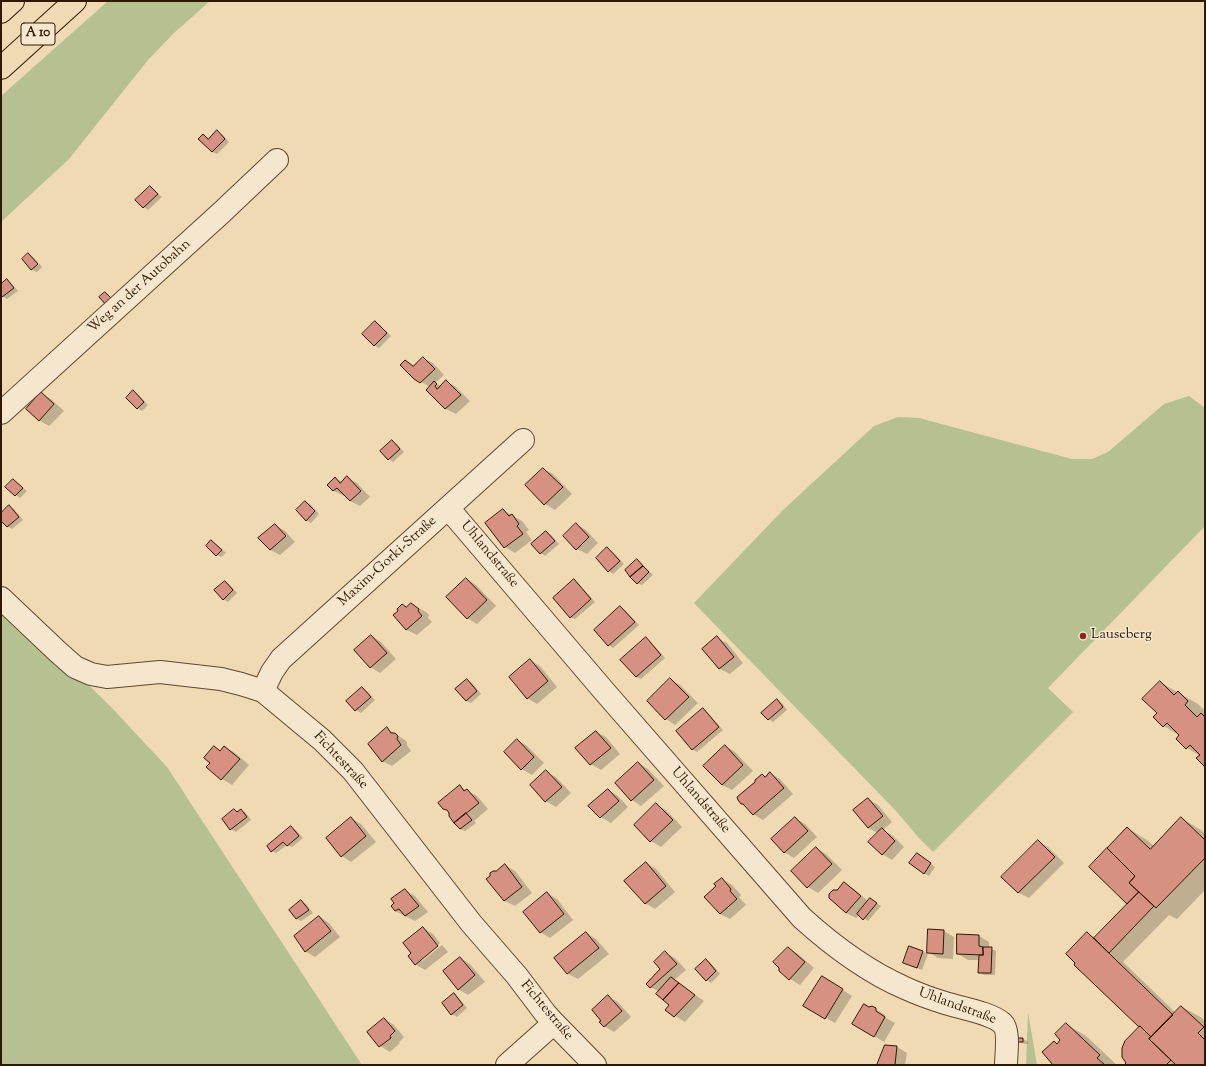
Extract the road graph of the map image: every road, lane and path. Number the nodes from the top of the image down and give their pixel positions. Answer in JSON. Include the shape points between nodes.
{"nodes":[{"id":1,"x":13,"y":1,"type":"edge"},
{"id":2,"x":75,"y":1,"type":"edge"},
{"id":3,"x":1,"y":12,"type":"edge"},
{"id":4,"x":1,"y":68,"type":"edge"},
{"id":5,"x":277,"y":160,"type":"dead end"},
{"id":6,"x":1,"y":412,"type":"edge"},
{"id":7,"x":523,"y":440,"type":"dead end"},
{"id":8,"x":448,"y":508,"type":"junction"},
{"id":9,"x":1,"y":598,"type":"edge"},
{"id":10,"x":263,"y":691,"type":"junction"},
{"id":11,"x":554,"y":1023,"type":"junction"},
{"id":12,"x":507,"y":1065,"type":"edge"},
{"id":13,"x":595,"y":1065,"type":"edge"},
{"id":14,"x":1006,"y":1065,"type":"edge"}],
"edges":[{"from":1,"to":3,"type":"highway"},
{"from":2,"to":4,"type":"highway","number":"A 10"},
{"from":5,"to":6,"type":"street","name":"Weg an der Autobahn"},
{"from":7,"to":8,"type":"street","name":"Maxim-Gorki-Straße"},
{"from":8,"to":10,"type":"street","name":"Maxim-Gorki-Straße","via":[[281,659]]},
{"from":8,"to":14,"type":"street","name":"Uhlandstraße","via":[[802,918],[828,942],[868,969],[905,988],[994,1018],[1004,1025],[1007,1034]]},
{"from":9,"to":10,"type":"street","name":"Fichtestraße","via":[[58,652],[76,667],[91,674],[107,677],[160,672],[221,680]]},
{"from":10,"to":11,"type":"street","name":"Fichtestraße","via":[[322,740],[353,771],[471,923]]},
{"from":11,"to":12,"type":"street"},
{"from":11,"to":13,"type":"street","name":"Fichtestraße"}]}
